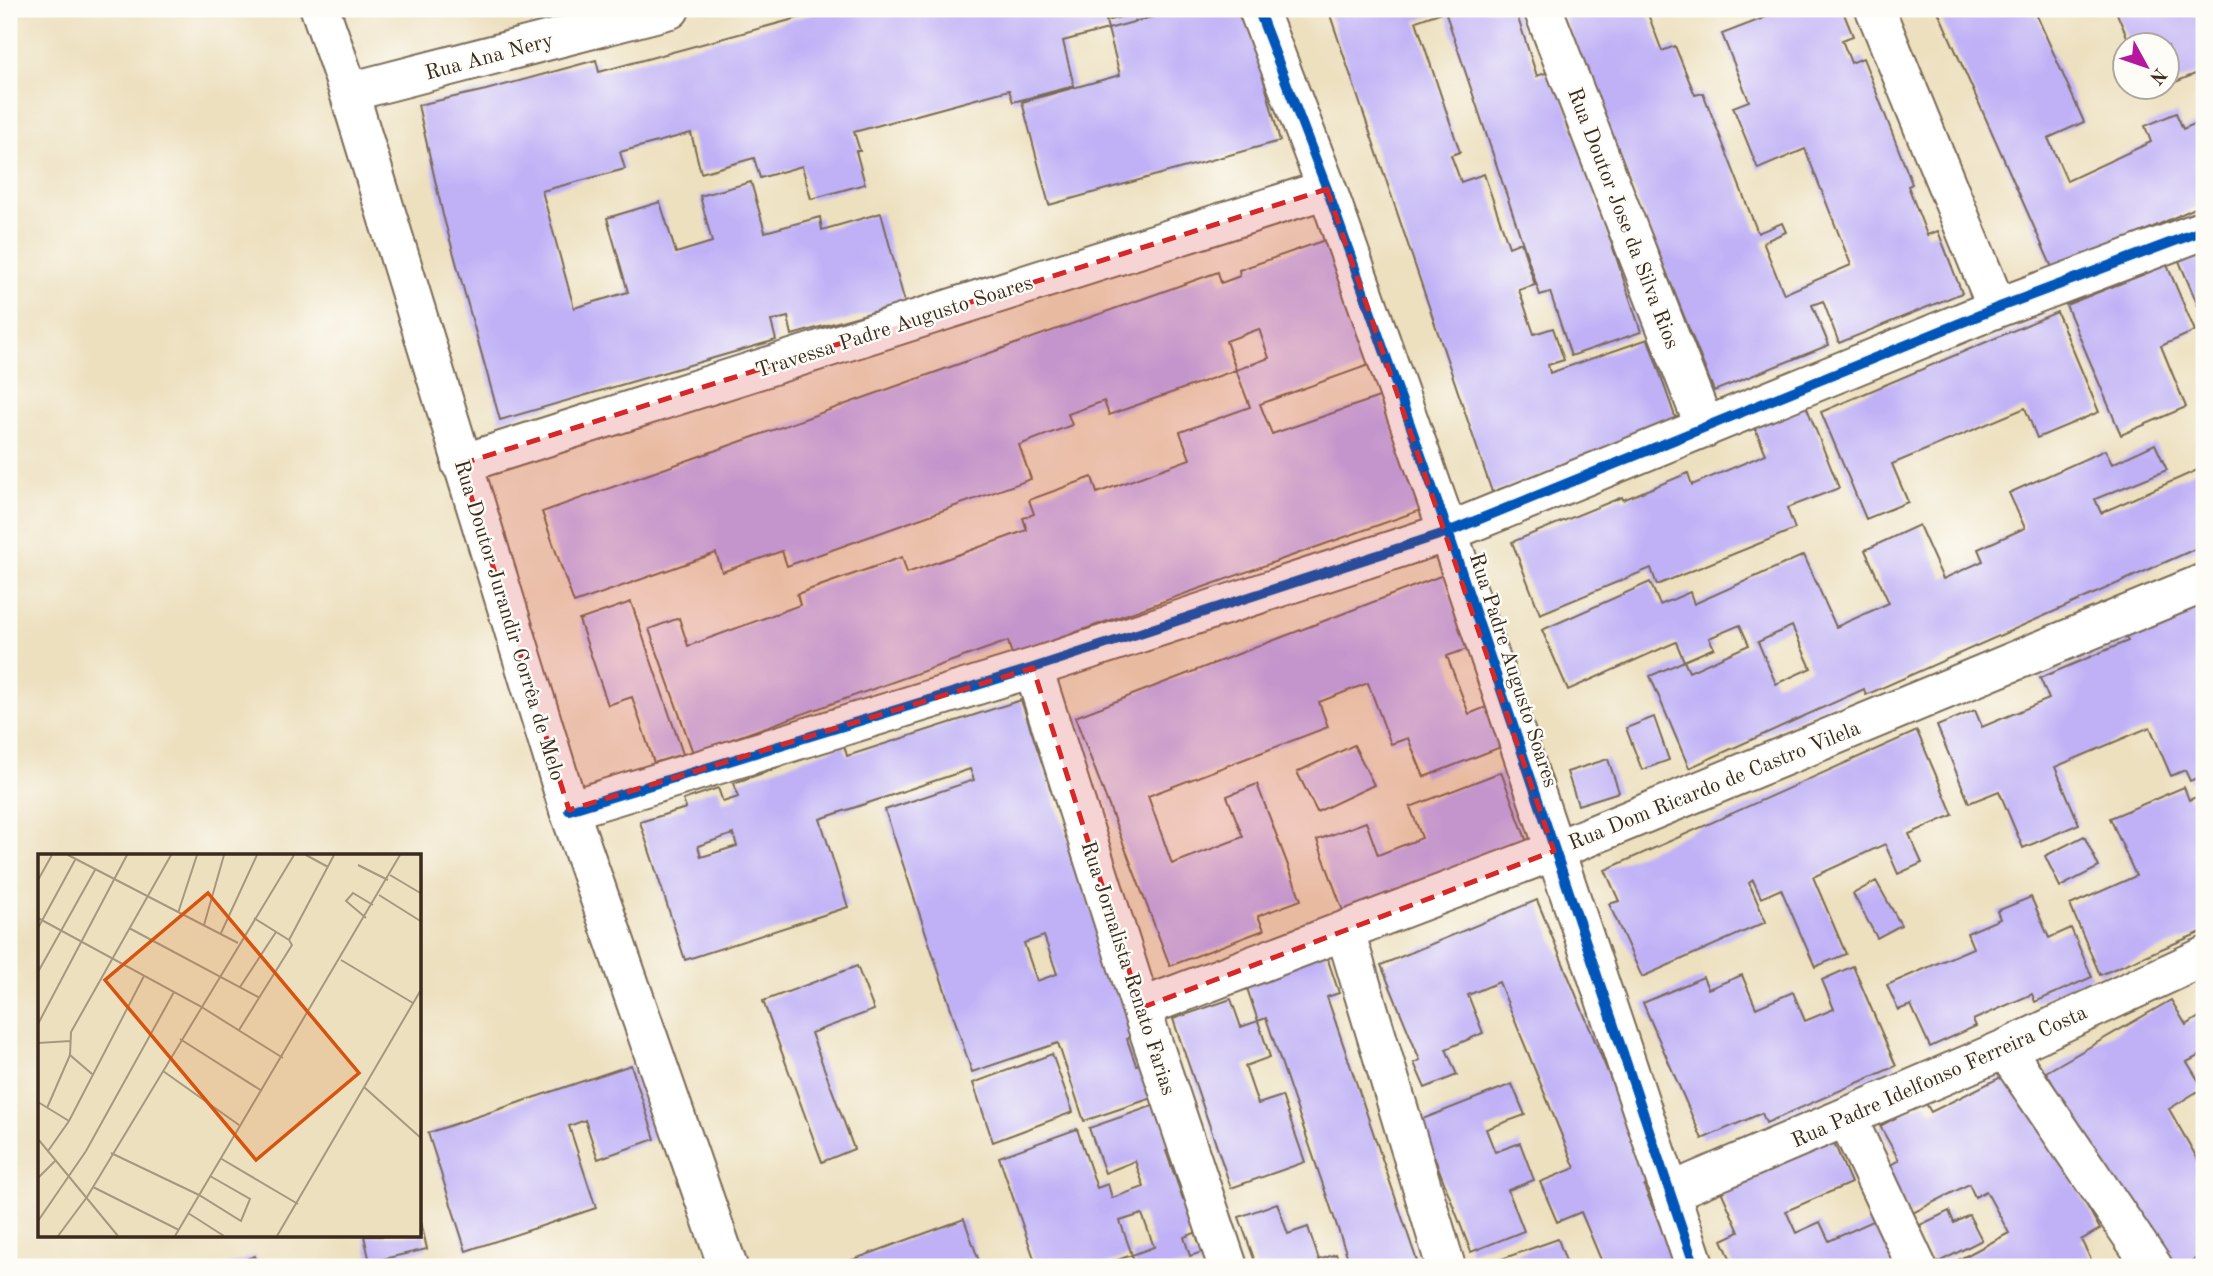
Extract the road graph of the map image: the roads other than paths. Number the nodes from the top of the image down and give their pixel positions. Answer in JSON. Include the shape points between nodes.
{"nodes":[{"id":1,"x":320,"y":9,"type":"edge"},
{"id":2,"x":670,"y":9,"type":"edge"},
{"id":3,"x":1258,"y":9,"type":"edge"},
{"id":4,"x":1543,"y":9,"type":"edge"},
{"id":5,"x":1875,"y":9,"type":"edge"},
{"id":6,"x":349,"y":92,"type":"junction"},
{"id":7,"x":1326,"y":189,"type":"junction"},
{"id":8,"x":2204,"y":230,"type":"edge"},
{"id":9,"x":1997,"y":308,"type":"junction"},
{"id":10,"x":1705,"y":428,"type":"junction"},
{"id":11,"x":461,"y":464,"type":"junction"},
{"id":12,"x":1448,"y":532,"type":"junction"},
{"id":13,"x":2204,"y":583,"type":"edge"},
{"id":14,"x":1033,"y":668,"type":"junction"},
{"id":15,"x":569,"y":810,"type":"junction"},
{"id":16,"x":1554,"y":851,"type":"junction"},
{"id":17,"x":1345,"y":931,"type":"junction"},
{"id":18,"x":2204,"y":957,"type":"edge"},
{"id":19,"x":1141,"y":1008,"type":"junction"},
{"id":20,"x":2005,"y":1049,"type":"junction"},
{"id":21,"x":1847,"y":1118,"type":"junction"},
{"id":22,"x":1671,"y":1192,"type":"junction"},
{"id":23,"x":728,"y":1267,"type":"edge"},
{"id":24,"x":1228,"y":1267,"type":"edge"},
{"id":25,"x":1446,"y":1267,"type":"edge"},
{"id":26,"x":1695,"y":1267,"type":"edge"},
{"id":27,"x":1917,"y":1267,"type":"edge"},
{"id":28,"x":2153,"y":1267,"type":"edge"}],
"edges":[{"from":1,"to":6,"type":"street","name":"Rua Doutor Jurandir Corrêa de Melo"},
{"from":2,"to":6,"type":"street","name":"Rua Ana Nery"},
{"from":3,"to":7,"type":"street","name":"Rua Padre Augusto Soares"},
{"from":4,"to":10,"type":"street","name":"Rua Doutor Jose da Silva Rios"},
{"from":5,"to":9,"type":"street"},
{"from":6,"to":11,"type":"street","name":"Rua Doutor Jurandir Corrêa de Melo"},
{"from":7,"to":11,"type":"street","name":"Travessa Padre Augusto Soares"},
{"from":7,"to":12,"type":"street","name":"Rua Padre Augusto Soares"},
{"from":8,"to":9,"type":"street"},
{"from":9,"to":10,"type":"street"},
{"from":10,"to":12,"type":"street"},
{"from":11,"to":15,"type":"street","name":"Rua Doutor Jurandir Corrêa de Melo"},
{"from":12,"to":14,"type":"street"},
{"from":12,"to":16,"type":"street","name":"Rua Padre Augusto Soares"},
{"from":13,"to":16,"type":"street","name":"Rua Dom Ricardo de Castro Vilela"},
{"from":14,"to":15,"type":"street"},
{"from":14,"to":19,"type":"street","name":"Rua Jornalista Renato Farias"},
{"from":15,"to":23,"type":"street","name":"Rua Doutor Jurandir Corrêa de Melo"},
{"from":16,"to":17,"type":"street","name":"Rua Dom Ricardo de Castro Vilela"},
{"from":16,"to":22,"type":"street","name":"Rua Padre Augusto Soares"},
{"from":17,"to":19,"type":"street","name":"Rua Dom Ricardo de Castro Vilela"},
{"from":17,"to":25,"type":"street"},
{"from":18,"to":20,"type":"street","name":"Rua Padre Idelfonso Ferreira Costa"},
{"from":19,"to":24,"type":"street","name":"Rua Jornalista Renato Farias"},
{"from":20,"to":21,"type":"street","name":"Rua Padre Idelfonso Ferreira Costa"},
{"from":20,"to":28,"type":"street"},
{"from":21,"to":22,"type":"street","name":"Rua Padre Idelfonso Ferreira Costa"},
{"from":21,"to":27,"type":"street"},
{"from":22,"to":26,"type":"street","name":"Rua Padre Augusto Soares"}]}
